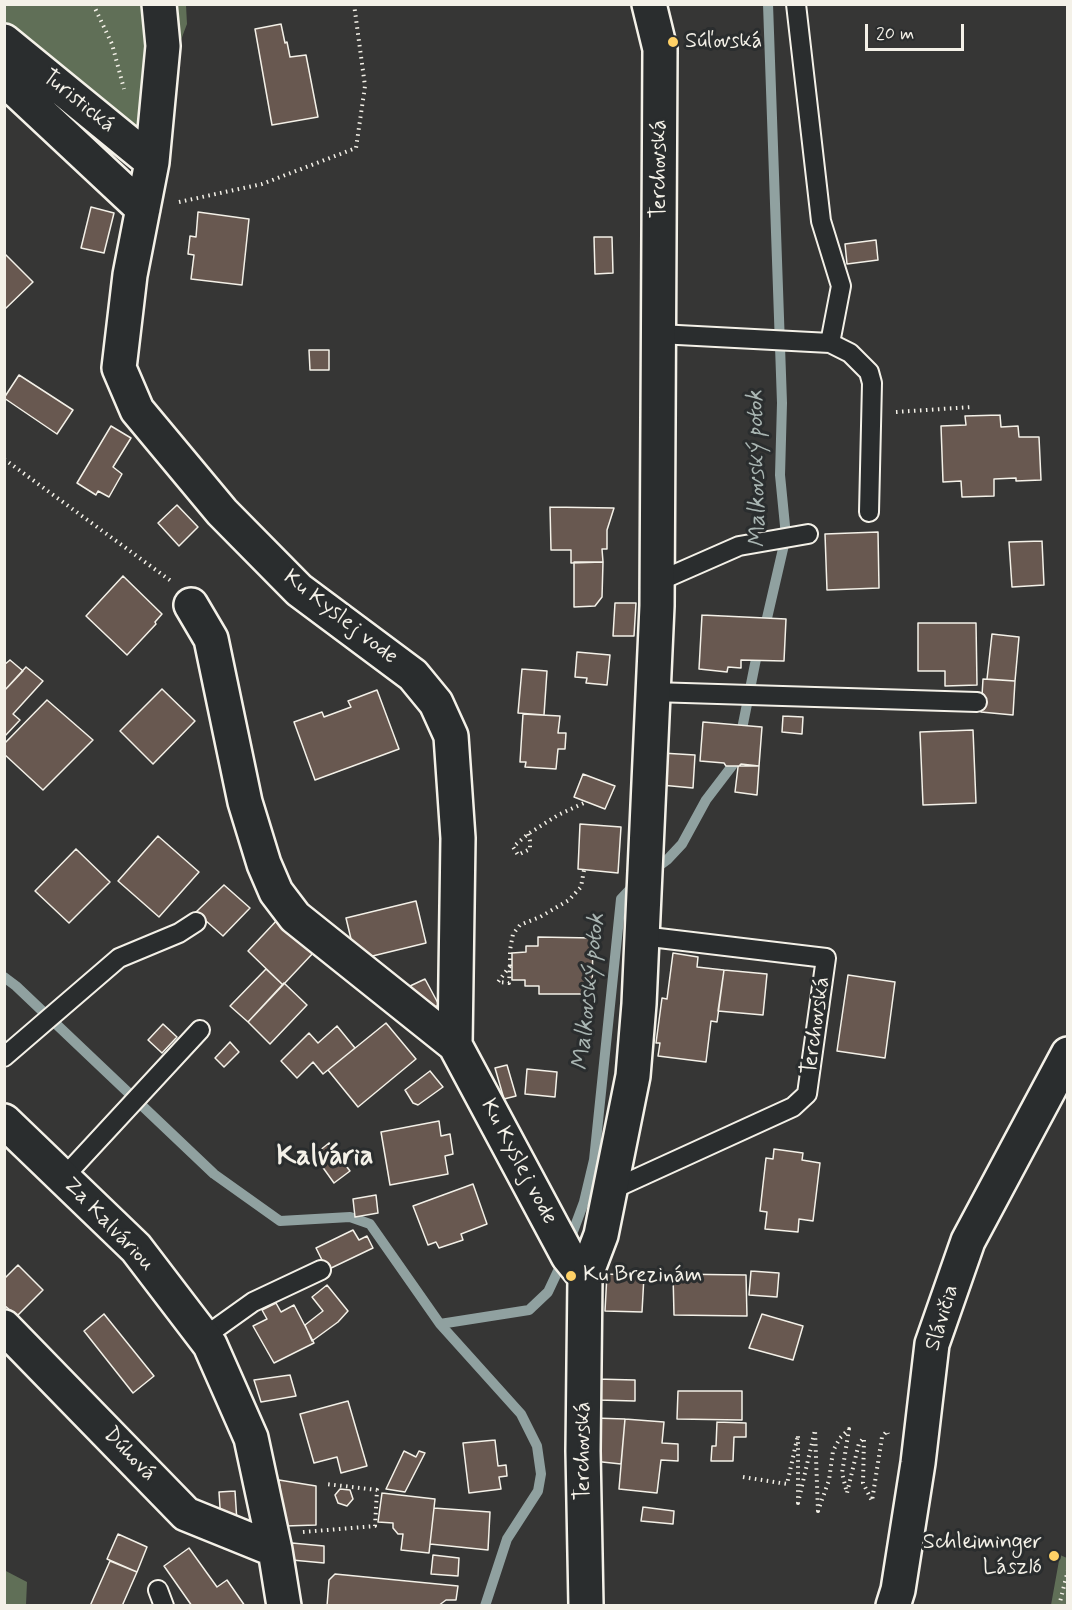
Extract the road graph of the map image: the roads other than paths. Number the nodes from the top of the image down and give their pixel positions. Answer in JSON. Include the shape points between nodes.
{"nodes":[{"id":1,"x":159,"y":4,"type":"edge"},
{"id":2,"x":796,"y":4,"type":"edge"},
{"id":3,"x":659,"y":7,"type":"edge"},
{"id":4,"x":4,"y":41,"type":"edge"},
{"id":5,"x":4,"y":79,"type":"edge"},
{"id":6,"x":152,"y":162,"type":"junction"},
{"id":7,"x":143,"y":209,"type":"junction"},
{"id":8,"x":659,"y":334,"type":"junction"},
{"id":9,"x":830,"y":343,"type":"junction"},
{"id":10,"x":868,"y":512,"type":"dead end"},
{"id":11,"x":808,"y":534,"type":"dead end"},
{"id":12,"x":657,"y":582,"type":"junction"},
{"id":13,"x":191,"y":605,"type":"road end"},
{"id":14,"x":653,"y":692,"type":"junction"},
{"id":15,"x":977,"y":702,"type":"dead end"},
{"id":16,"x":196,"y":922,"type":"dead end"},
{"id":17,"x":642,"y":936,"type":"junction"},
{"id":18,"x":200,"y":1030,"type":"dead end"},
{"id":19,"x":455,"y":1046,"type":"junction"},
{"id":20,"x":1068,"y":1054,"type":"edge"},
{"id":21,"x":4,"y":1057,"type":"edge"},
{"id":22,"x":4,"y":1121,"type":"edge"},
{"id":23,"x":63,"y":1178,"type":"junction"},
{"id":24,"x":609,"y":1191,"type":"junction"},
{"id":25,"x":569,"y":1254,"type":"junction"},
{"id":26,"x":321,"y":1270,"type":"dead end"},
{"id":27,"x":4,"y":1327,"type":"edge"},
{"id":28,"x":204,"y":1337,"type":"junction"},
{"id":29,"x":285,"y":1541,"type":"junction"},
{"id":30,"x":284,"y":1605,"type":"edge"},
{"id":31,"x":586,"y":1605,"type":"edge"},
{"id":32,"x":893,"y":1605,"type":"edge"}],
"edges":[{"from":1,"to":6,"type":"street","via":[[163,46]]},
{"from":2,"to":9,"type":"lane","via":[[821,221],[841,286]]},
{"from":3,"to":8,"type":"street","name":"Terchovská"},
{"from":4,"to":6,"type":"street","name":"Turistická"},
{"from":5,"to":7,"type":"street","name":"Turistická"},
{"from":6,"to":7,"type":"street","name":"Ku Kyslej vode"},
{"from":7,"to":19,"type":"street","name":"Ku Kyslej vode","via":[[130,274],[119,368],[137,410],[222,512],[299,590],[413,675],[436,704],[451,736],[458,838]]},
{"from":8,"to":9,"type":"lane"},
{"from":8,"to":12,"type":"street","name":"Terchovská"},
{"from":9,"to":10,"type":"lane","via":[[850,353],[869,372],[872,384]]},
{"from":11,"to":12,"type":"lane","via":[[739,546]]},
{"from":12,"to":14,"type":"street","name":"Terchovská"},
{"from":13,"to":19,"type":"street","name":"Ku Kyslej vode","via":[[211,639],[245,802],[276,892],[295,916]]},
{"from":14,"to":15,"type":"lane"},
{"from":14,"to":17,"type":"street","name":"Terchovská"},
{"from":16,"to":21,"type":"lane","via":[[119,958]]},
{"from":17,"to":24,"type":"street","name":"Terchovská","via":[[633,1076]]},
{"from":17,"to":24,"type":"lane","name":"Terchovská","via":[[826,958],[807,1094],[793,1107]]},
{"from":18,"to":23,"type":"lane"},
{"from":19,"to":25,"type":"street","name":"Ku Kyslej vode"},
{"from":20,"to":32,"type":"street","name":"Slávičia","via":[[968,1241],[932,1344],[918,1463]]},
{"from":22,"to":23,"type":"street","name":"Za Kalváriou"},
{"from":23,"to":28,"type":"street","name":"Za Kalváriou","via":[[136,1248]]},
{"from":24,"to":25,"type":"street","name":"Terchovská","via":[[601,1235]]},
{"from":25,"to":31,"type":"street","name":"Terchovská","via":[[583,1451]]},
{"from":26,"to":28,"type":"lane","via":[[253,1302]]},
{"from":27,"to":29,"type":"street","name":"Dúhová","via":[[186,1514]]},
{"from":28,"to":29,"type":"street","name":"Za Kalváriou","via":[[251,1438]]},
{"from":29,"to":30,"type":"street","name":"Za Kalváriou"}]}
